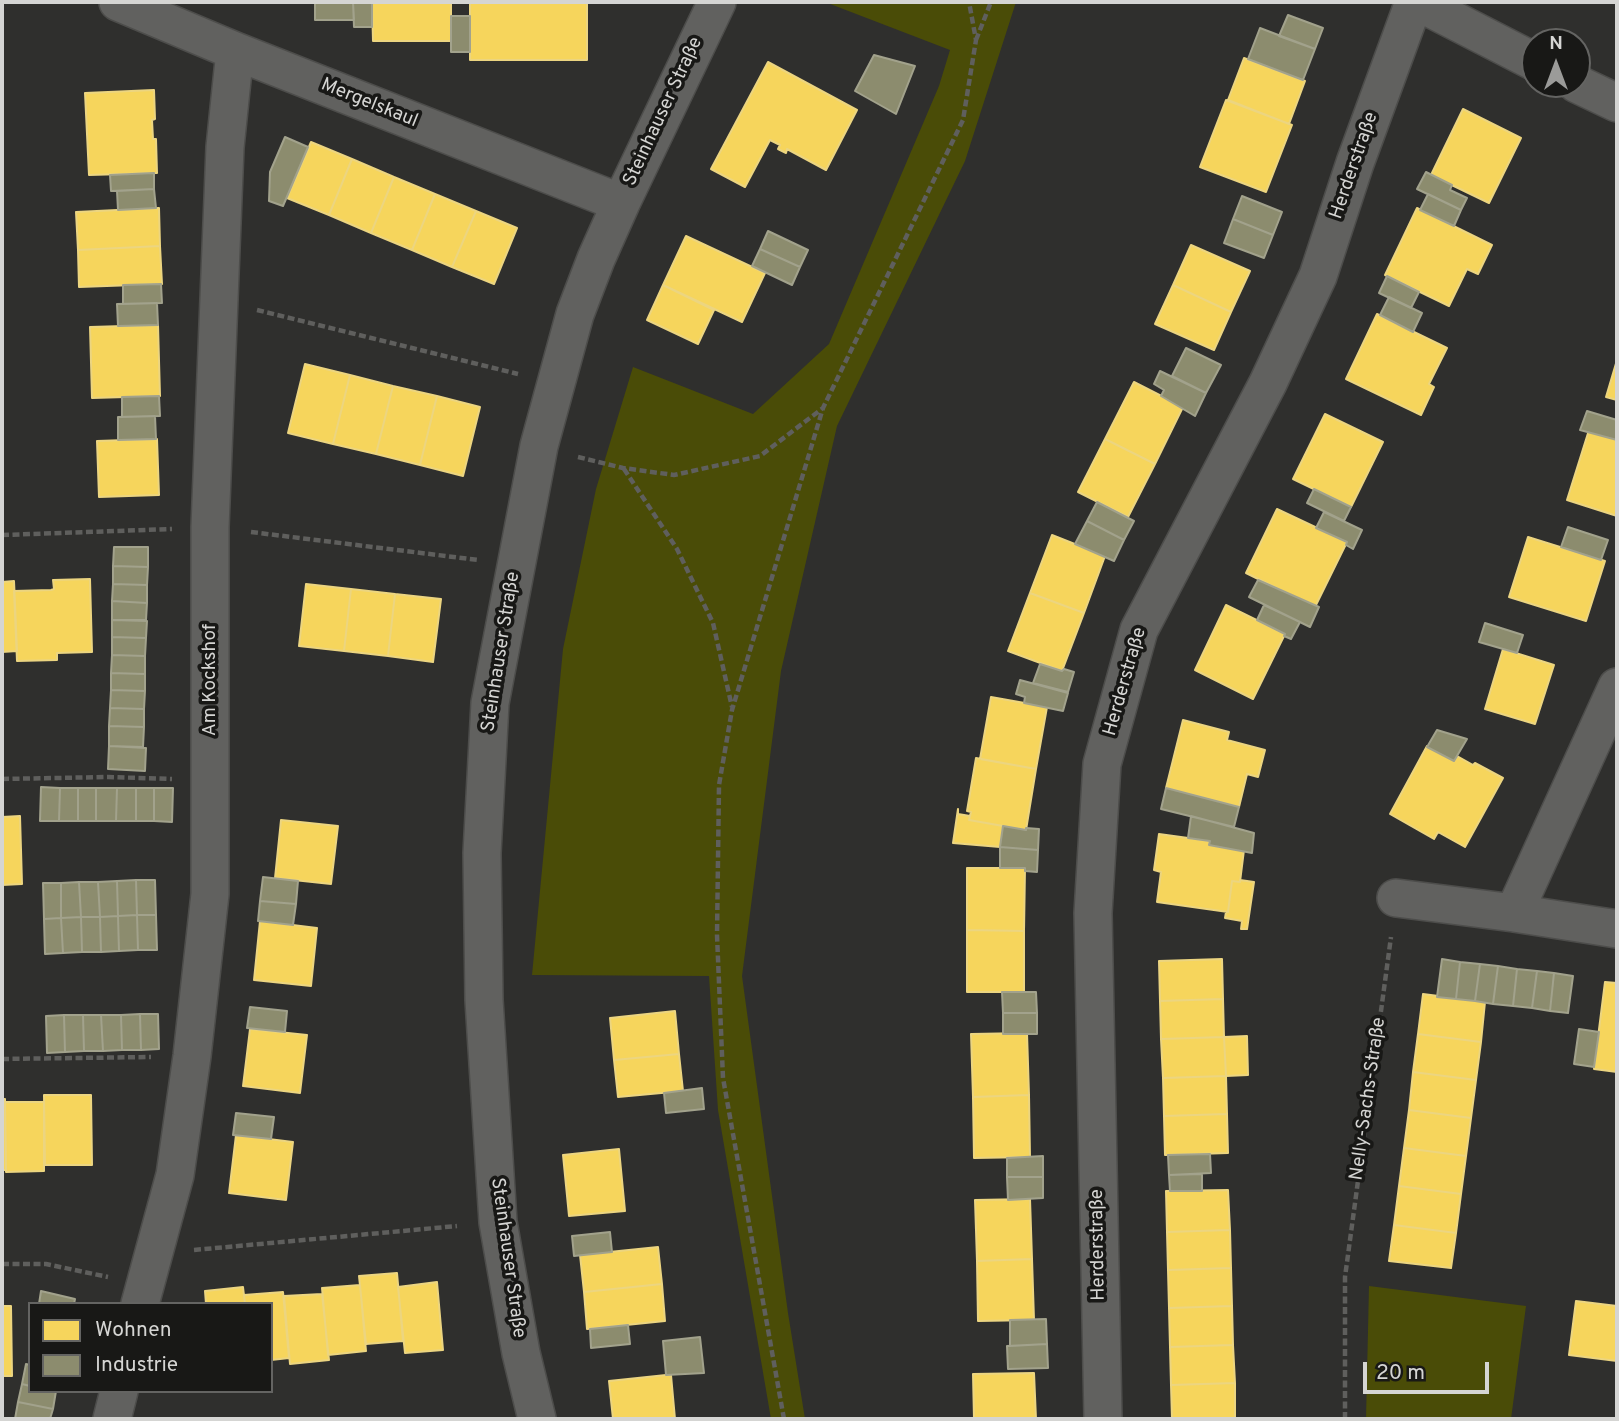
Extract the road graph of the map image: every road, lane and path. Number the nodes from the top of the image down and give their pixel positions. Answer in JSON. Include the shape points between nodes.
{"nodes":[{"id":1,"x":118,"y":2,"type":"edge"},
{"id":2,"x":717,"y":2,"type":"edge"},
{"id":3,"x":970,"y":2,"type":"edge"},
{"id":4,"x":991,"y":2,"type":"edge"},
{"id":5,"x":1416,"y":2,"type":"edge"},
{"id":6,"x":976,"y":40,"type":"junction"},
{"id":7,"x":235,"y":51,"type":"junction"},
{"id":8,"x":1521,"y":55,"type":"edge"},
{"id":9,"x":1591,"y":91,"type":"edge"},
{"id":10,"x":1617,"y":103,"type":"edge"},
{"id":11,"x":621,"y":203,"type":"junction"},
{"id":12,"x":219,"y":301,"type":"junction"},
{"id":13,"x":555,"y":383,"type":"junction"},
{"id":14,"x":823,"y":408,"type":"junction"},
{"id":15,"x":539,"y":446,"type":"junction"},
{"id":16,"x":623,"y":468,"type":"junction"},
{"id":17,"x":209,"y":527,"type":"junction"},
{"id":18,"x":2,"y":535,"type":"edge"},
{"id":19,"x":516,"y":565,"type":"junction"},
{"id":20,"x":1617,"y":687,"type":"edge"},
{"id":21,"x":732,"y":710,"type":"junction"},
{"id":22,"x":2,"y":779,"type":"edge"},
{"id":23,"x":211,"y":780,"type":"junction"},
{"id":24,"x":1396,"y":898,"type":"joint"},
{"id":25,"x":1514,"y":913,"type":"junction"},
{"id":26,"x":1617,"y":929,"type":"edge"},
{"id":27,"x":192,"y":1056,"type":"junction"},
{"id":28,"x":2,"y":1059,"type":"edge"},
{"id":29,"x":498,"y":1222,"type":"junction"},
{"id":30,"x":2,"y":1264,"type":"edge"},
{"id":31,"x":145,"y":1281,"type":"edge"},
{"id":32,"x":118,"y":1393,"type":"edge"},
{"id":33,"x":112,"y":1419,"type":"edge"},
{"id":34,"x":537,"y":1419,"type":"edge"},
{"id":35,"x":784,"y":1419,"type":"edge"},
{"id":36,"x":1103,"y":1419,"type":"edge"},
{"id":37,"x":1345,"y":1419,"type":"edge"}],
"edges":[{"from":1,"to":7,"type":"street","name":"Mergelskaul"},
{"from":2,"to":11,"type":"street","name":"Steinhauser Straße"},
{"from":3,"to":6,"type":"path"},
{"from":4,"to":6,"type":"path"},
{"from":5,"to":8,"type":"street"},
{"from":5,"to":36,"type":"street","name":"Herderstraße","via":[[1318,275],[1268,383],[1139,630],[1102,764],[1093,913]]},
{"from":6,"to":14,"type":"path","via":[[963,120]]},
{"from":7,"to":11,"type":"street","name":"Mergelskaul"},
{"from":7,"to":12,"type":"street","name":"Am Kockshof","via":[[225,147]]},
{"from":9,"to":10,"type":"street"},
{"from":11,"to":13,"type":"street","name":"Steinhauser Straße","via":[[575,314]]},
{"from":12,"to":13,"type":"path"},
{"from":12,"to":17,"type":"street","name":"Am Kockshof"},
{"from":13,"to":15,"type":"street","name":"Steinhauser Straße"},
{"from":14,"to":16,"type":"path","via":[[760,456],[674,475]]},
{"from":14,"to":21,"type":"path"},
{"from":15,"to":16,"type":"path"},
{"from":15,"to":19,"type":"street","name":"Steinhauser Straße"},
{"from":16,"to":21,"type":"path","via":[[677,549],[713,623]]},
{"from":17,"to":18,"type":"path"},
{"from":17,"to":19,"type":"path"},
{"from":17,"to":23,"type":"street","name":"Am Kockshof"},
{"from":19,"to":29,"type":"street","name":"Steinhauser Straße","via":[[490,703],[482,853],[484,1000]]},
{"from":20,"to":25,"type":"street"},
{"from":21,"to":35,"type":"path","via":[[719,785],[717,935],[723,1078]]},
{"from":22,"to":23,"type":"path","via":[[108,776]]},
{"from":23,"to":27,"type":"street","name":"Am Kockshof","via":[[210,894]]},
{"from":24,"to":25,"type":"street"},
{"from":24,"to":37,"type":"path","name":"Nelly-Sachs-Straße","via":[[1345,1277]]},
{"from":25,"to":26,"type":"street"},
{"from":27,"to":28,"type":"path"},
{"from":27,"to":31,"type":"street","name":"Am Kockshof","via":[[175,1175]]},
{"from":29,"to":31,"type":"path"},
{"from":29,"to":34,"type":"street","name":"Steinhauser Straße"},
{"from":30,"to":31,"type":"path","via":[[46,1264]]},
{"from":32,"to":33,"type":"street"}]}
